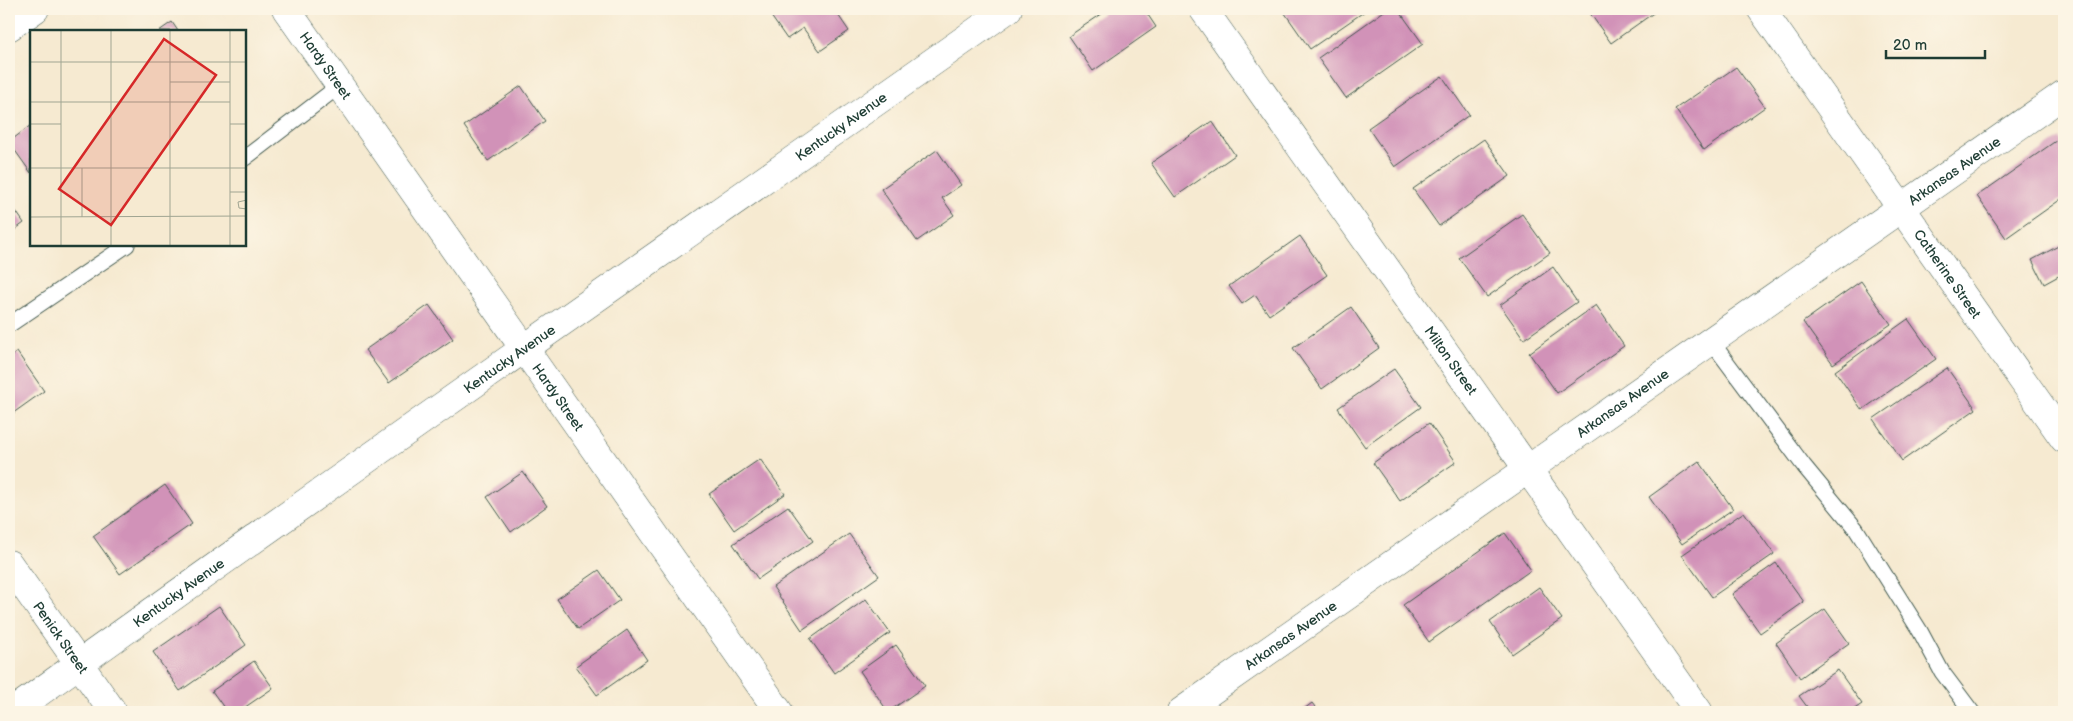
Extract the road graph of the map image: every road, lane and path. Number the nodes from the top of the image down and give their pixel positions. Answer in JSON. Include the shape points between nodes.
{"nodes":[{"id":1,"x":35,"y":9,"type":"edge"},
{"id":2,"x":286,"y":9,"type":"edge"},
{"id":3,"x":1008,"y":9,"type":"edge"},
{"id":4,"x":1203,"y":9,"type":"edge"},
{"id":5,"x":1762,"y":9,"type":"edge"},
{"id":6,"x":9,"y":27,"type":"edge"},
{"id":7,"x":339,"y":86,"type":"junction"},
{"id":8,"x":2064,"y":94,"type":"edge"},
{"id":9,"x":246,"y":157,"type":"edge"},
{"id":10,"x":1902,"y":208,"type":"junction"},
{"id":11,"x":126,"y":246,"type":"edge"},
{"id":12,"x":9,"y":325,"type":"edge"},
{"id":13,"x":1711,"y":342,"type":"junction"},
{"id":14,"x":524,"y":350,"type":"junction"},
{"id":15,"x":2064,"y":439,"type":"edge"},
{"id":16,"x":1528,"y":470,"type":"junction"},
{"id":17,"x":9,"y":564,"type":"edge"},
{"id":18,"x":79,"y":664,"type":"junction"},
{"id":19,"x":12,"y":712,"type":"edge"},
{"id":20,"x":113,"y":712,"type":"edge"},
{"id":21,"x":779,"y":712,"type":"edge"},
{"id":22,"x":1181,"y":712,"type":"edge"},
{"id":23,"x":1699,"y":712,"type":"edge"},
{"id":24,"x":1972,"y":712,"type":"edge"}],
"edges":[{"from":1,"to":6,"type":"street"},
{"from":2,"to":7,"type":"street","name":"Hardy Street"},
{"from":3,"to":14,"type":"street","name":"Kentucky Avenue"},
{"from":4,"to":16,"type":"street","name":"Milton Street"},
{"from":5,"to":10,"type":"street","name":"Catherine Street"},
{"from":7,"to":9,"type":"lane"},
{"from":7,"to":14,"type":"street","name":"Hardy Street"},
{"from":8,"to":10,"type":"street","name":"Arkansas Avenue"},
{"from":10,"to":13,"type":"street","name":"Arkansas Avenue"},
{"from":10,"to":15,"type":"street","name":"Catherine Street"},
{"from":11,"to":12,"type":"lane"},
{"from":13,"to":16,"type":"street","name":"Arkansas Avenue"},
{"from":13,"to":24,"type":"lane","via":[[1856,529],[1942,672]]},
{"from":14,"to":18,"type":"street","name":"Kentucky Avenue","via":[[268,527]]},
{"from":14,"to":21,"type":"street","name":"Hardy Street"},
{"from":16,"to":22,"type":"street","name":"Arkansas Avenue"},
{"from":16,"to":23,"type":"street","name":"Milton Street"},
{"from":17,"to":18,"type":"street","name":"Penick Street"},
{"from":18,"to":19,"type":"street","name":"Kentucky Avenue"},
{"from":18,"to":20,"type":"street","name":"Penick Street"}]}
